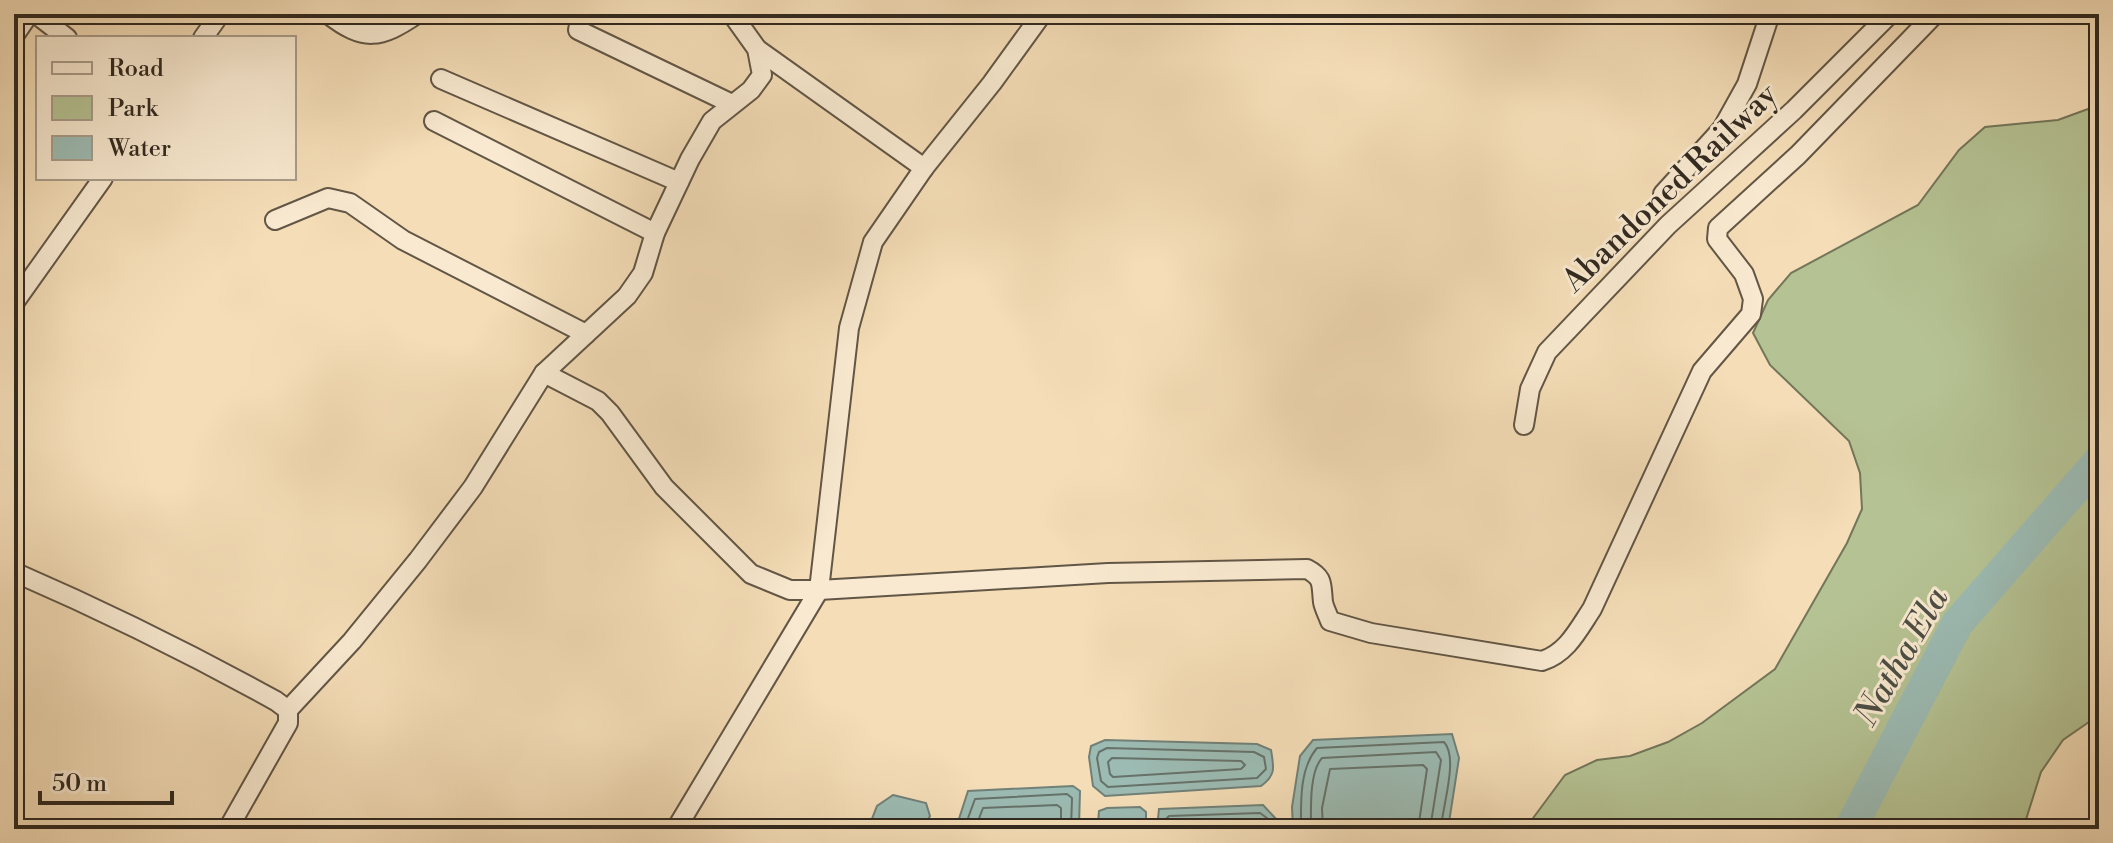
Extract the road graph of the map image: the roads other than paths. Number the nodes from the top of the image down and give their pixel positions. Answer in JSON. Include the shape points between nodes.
{"nodes":[{"id":1,"x":29,"y":14,"type":"edge"},
{"id":2,"x":36,"y":14,"type":"edge"},
{"id":3,"x":220,"y":14,"type":"edge"},
{"id":4,"x":328,"y":14,"type":"edge"},
{"id":5,"x":417,"y":14,"type":"edge"},
{"id":6,"x":585,"y":14,"type":"edge"},
{"id":7,"x":732,"y":14,"type":"edge"},
{"id":8,"x":1042,"y":14,"type":"edge"},
{"id":9,"x":1770,"y":14,"type":"edge"},
{"id":10,"x":1890,"y":14,"type":"edge"},
{"id":11,"x":1935,"y":14,"type":"edge"},
{"id":12,"x":14,"y":36,"type":"edge"},
{"id":13,"x":64,"y":36,"type":"edge"},
{"id":14,"x":204,"y":36,"type":"edge"},
{"id":15,"x":757,"y":49,"type":"junction"},
{"id":16,"x":441,"y":79,"type":"dead end"},
{"id":17,"x":732,"y":104,"type":"junction"},
{"id":18,"x":434,"y":121,"type":"dead end"},
{"id":19,"x":924,"y":168,"type":"junction"},
{"id":20,"x":102,"y":180,"type":"edge"},
{"id":21,"x":679,"y":182,"type":"junction"},
{"id":22,"x":1663,"y":194,"type":"dead end"},
{"id":23,"x":275,"y":220,"type":"dead end"},
{"id":24,"x":655,"y":233,"type":"junction"},
{"id":25,"x":14,"y":303,"type":"edge"},
{"id":26,"x":586,"y":334,"type":"junction"},
{"id":27,"x":544,"y":373,"type":"junction"},
{"id":28,"x":1524,"y":425,"type":"dead end"},
{"id":29,"x":14,"y":572,"type":"edge"},
{"id":30,"x":819,"y":590,"type":"junction"},
{"id":31,"x":288,"y":710,"type":"junction"},
{"id":32,"x":228,"y":829,"type":"edge"},
{"id":33,"x":676,"y":829,"type":"edge"}],
"edges":[{"from":1,"to":12,"type":"street"},
{"from":2,"to":13,"type":"street"},
{"from":3,"to":14,"type":"street"},
{"from":4,"to":5,"type":"street","via":[[348,30],[371,35],[396,28]]},
{"from":6,"to":17,"type":"street","via":[[578,30]]},
{"from":7,"to":15,"type":"street"},
{"from":8,"to":19,"type":"street"},
{"from":9,"to":22,"type":"street","via":[[1747,84],[1722,129]]},
{"from":10,"to":28,"type":"street","name":"Abandoned Railway","via":[[1668,225],[1547,352],[1530,389]]},
{"from":11,"to":30,"type":"street","via":[[1798,155],[1718,228],[1717,239],[1744,274],[1753,299],[1751,314],[1702,371],[1592,609],[1555,657],[1542,661],[1343,626],[1330,621],[1323,583],[1307,569],[1108,573]]},
{"from":15,"to":17,"type":"street","via":[[762,75]]},
{"from":15,"to":19,"type":"street"},
{"from":16,"to":21,"type":"street"},
{"from":17,"to":21,"type":"street","via":[[712,121]]},
{"from":18,"to":24,"type":"street"},
{"from":19,"to":30,"type":"street","via":[[873,242],[849,328]]},
{"from":20,"to":25,"type":"street"},
{"from":21,"to":24,"type":"street"},
{"from":23,"to":26,"type":"street","via":[[328,198],[350,203],[403,240]]},
{"from":24,"to":26,"type":"street","via":[[643,273],[627,296]]},
{"from":26,"to":27,"type":"street"},
{"from":27,"to":30,"type":"street","via":[[598,401],[664,487],[751,574],[790,590]]},
{"from":27,"to":31,"type":"street","via":[[473,487],[418,560]]},
{"from":29,"to":31,"type":"street","via":[[196,657]]},
{"from":30,"to":33,"type":"street"},
{"from":31,"to":32,"type":"street","via":[[288,723]]}]}
